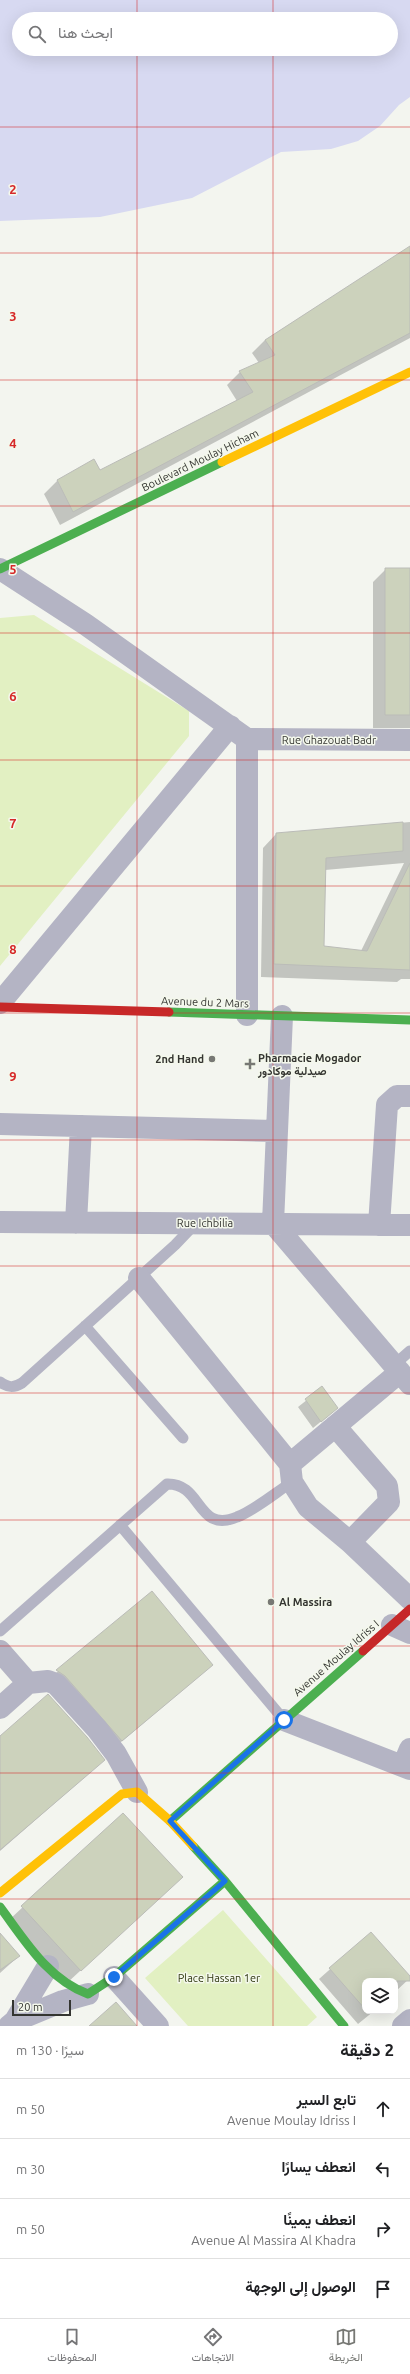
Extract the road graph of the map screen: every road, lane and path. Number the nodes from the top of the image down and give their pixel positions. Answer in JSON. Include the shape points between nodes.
{"nodes":[{"id":1,"x":410,"y":372,"type":"edge"},
{"id":2,"x":385,"y":385,"type":"junction"},
{"id":3,"x":410,"y":386,"type":"edge"},
{"id":4,"x":0,"y":569,"type":"edge"},
{"id":5,"x":230,"y":726,"type":"junction"},
{"id":6,"x":248,"y":739,"type":"junction"},
{"id":7,"x":410,"y":740,"type":"edge"},
{"id":8,"x":0,"y":1003,"type":"edge"},
{"id":9,"x":0,"y":1007,"type":"edge"},
{"id":10,"x":247,"y":1015,"type":"junction"},
{"id":11,"x":282,"y":1016,"type":"junction"},
{"id":12,"x":410,"y":1020,"type":"edge"},
{"id":13,"x":410,"y":1096,"type":"edge"},
{"id":14,"x":0,"y":1124,"type":"edge"},
{"id":15,"x":81,"y":1126,"type":"junction"},
{"id":16,"x":275,"y":1131,"type":"junction"},
{"id":17,"x":0,"y":1222,"type":"edge"},
{"id":18,"x":76,"y":1223,"type":"junction"},
{"id":19,"x":196,"y":1223,"type":"junction"},
{"id":20,"x":273,"y":1223,"type":"junction"},
{"id":21,"x":379,"y":1225,"type":"junction"},
{"id":22,"x":410,"y":1226,"type":"edge"},
{"id":23,"x":139,"y":1278,"type":"junction"},
{"id":24,"x":85,"y":1326,"type":"junction"},
{"id":25,"x":410,"y":1351,"type":"edge"},
{"id":26,"x":401,"y":1374,"type":"edge"},
{"id":27,"x":0,"y":1382,"type":"edge"},
{"id":28,"x":335,"y":1426,"type":"junction"},
{"id":29,"x":183,"y":1438,"type":"dead end"},
{"id":30,"x":291,"y":1473,"type":"junction"},
{"id":31,"x":120,"y":1525,"type":"junction"},
{"id":32,"x":350,"y":1542,"type":"junction"},
{"id":33,"x":410,"y":1599,"type":"edge"},
{"id":34,"x":410,"y":1609,"type":"edge"},
{"id":35,"x":401,"y":1629,"type":"edge"},
{"id":36,"x":0,"y":1632,"type":"edge"},
{"id":37,"x":0,"y":1652,"type":"edge"},
{"id":38,"x":28,"y":1683,"type":"junction"},
{"id":39,"x":0,"y":1708,"type":"edge"},
{"id":40,"x":284,"y":1720,"type":"junction"},
{"id":41,"x":408,"y":1761,"type":"edge"},
{"id":42,"x":137,"y":1792,"type":"junction"},
{"id":43,"x":170,"y":1821,"type":"junction"},
{"id":44,"x":225,"y":1881,"type":"junction"},
{"id":45,"x":0,"y":1893,"type":"edge"},
{"id":46,"x":0,"y":1907,"type":"edge"},
{"id":47,"x":48,"y":1966,"type":"junction"},
{"id":48,"x":114,"y":1977,"type":"junction"},
{"id":49,"x":88,"y":1994,"type":"junction"},
{"id":50,"x":338,"y":2018,"type":"junction"},
{"id":51,"x":410,"y":2020,"type":"edge"},
{"id":52,"x":12,"y":2024,"type":"edge"},
{"id":53,"x":158,"y":2026,"type":"edge"},
{"id":54,"x":330,"y":2026,"type":"edge"},
{"id":55,"x":344,"y":2026,"type":"edge"},
{"id":56,"x":402,"y":2026,"type":"edge"}],
"edges":[{"from":1,"to":2,"type":"street","name":"Boulevard Moulay Hicham"},
{"from":2,"to":3,"type":"street"},
{"from":2,"to":4,"type":"street","name":"Boulevard Moulay Hicham"},
{"from":4,"to":5,"type":"street","via":[[85,624]]},
{"from":5,"to":6,"type":"street"},
{"from":5,"to":8,"type":"street"},
{"from":6,"to":7,"type":"street","name":"Rue Ghazouat Badr"},
{"from":6,"to":10,"type":"street"},
{"from":9,"to":10,"type":"street","name":"Avenue du 2 Mars"},
{"from":10,"to":11,"type":"street","name":"Avenue du 2 Mars"},
{"from":11,"to":12,"type":"street","name":"Avenue du 2 Mars"},
{"from":11,"to":16,"type":"street"},
{"from":13,"to":21,"type":"street","via":[[397,1096],[387,1105]]},
{"from":14,"to":15,"type":"street"},
{"from":15,"to":16,"type":"street"},
{"from":15,"to":18,"type":"street"},
{"from":16,"to":20,"type":"street"},
{"from":17,"to":18,"type":"street","name":"Rue Ichbilia"},
{"from":18,"to":19,"type":"street","name":"Rue Ichbilia"},
{"from":19,"to":20,"type":"street","name":"Rue Ichbilia"},
{"from":19,"to":23,"type":"lane"},
{"from":20,"to":21,"type":"street","name":"Rue Ichbilia"},
{"from":20,"to":26,"type":"street"},
{"from":21,"to":22,"type":"street","name":"Rue Ichbilia"},
{"from":23,"to":24,"type":"lane"},
{"from":23,"to":30,"type":"street"},
{"from":24,"to":27,"type":"lane","via":[[22,1383],[15,1387],[7,1387]]},
{"from":24,"to":29,"type":"lane"},
{"from":25,"to":26,"type":"lane"},
{"from":26,"to":28,"type":"street"},
{"from":28,"to":30,"type":"street"},
{"from":28,"to":32,"type":"street","via":[[387,1486],[389,1494],[389,1502]]},
{"from":30,"to":31,"type":"lane","via":[[237,1517],[221,1521],[210,1519],[186,1488],[167,1484]]},
{"from":30,"to":32,"type":"street","via":[[308,1506]]},
{"from":31,"to":36,"type":"lane"},
{"from":31,"to":40,"type":"lane"},
{"from":32,"to":33,"type":"street"},
{"from":34,"to":35,"type":"street","name":"Avenue Moulay Idriss I"},
{"from":35,"to":40,"type":"street","name":"Avenue Moulay Idriss I"},
{"from":37,"to":38,"type":"street"},
{"from":38,"to":39,"type":"street"},
{"from":38,"to":42,"type":"street","via":[[48,1681],[56,1684],[116,1754]]},
{"from":40,"to":41,"type":"street"},
{"from":40,"to":43,"type":"street","name":"Avenue Moulay Idriss I"},
{"from":42,"to":43,"type":"street"},
{"from":42,"to":45,"type":"street","via":[[122,1794]]},
{"from":43,"to":44,"type":"street"},
{"from":44,"to":48,"type":"street"},
{"from":44,"to":50,"type":"street"},
{"from":46,"to":47,"type":"street"},
{"from":47,"to":49,"type":"street","via":[[70,1988]]},
{"from":47,"to":52,"type":"street"},
{"from":48,"to":49,"type":"street"},
{"from":48,"to":53,"type":"street"},
{"from":49,"to":52,"type":"street","via":[[63,2001]]},
{"from":50,"to":54,"type":"street"},
{"from":50,"to":55,"type":"street"},
{"from":51,"to":56,"type":"street"}]}
